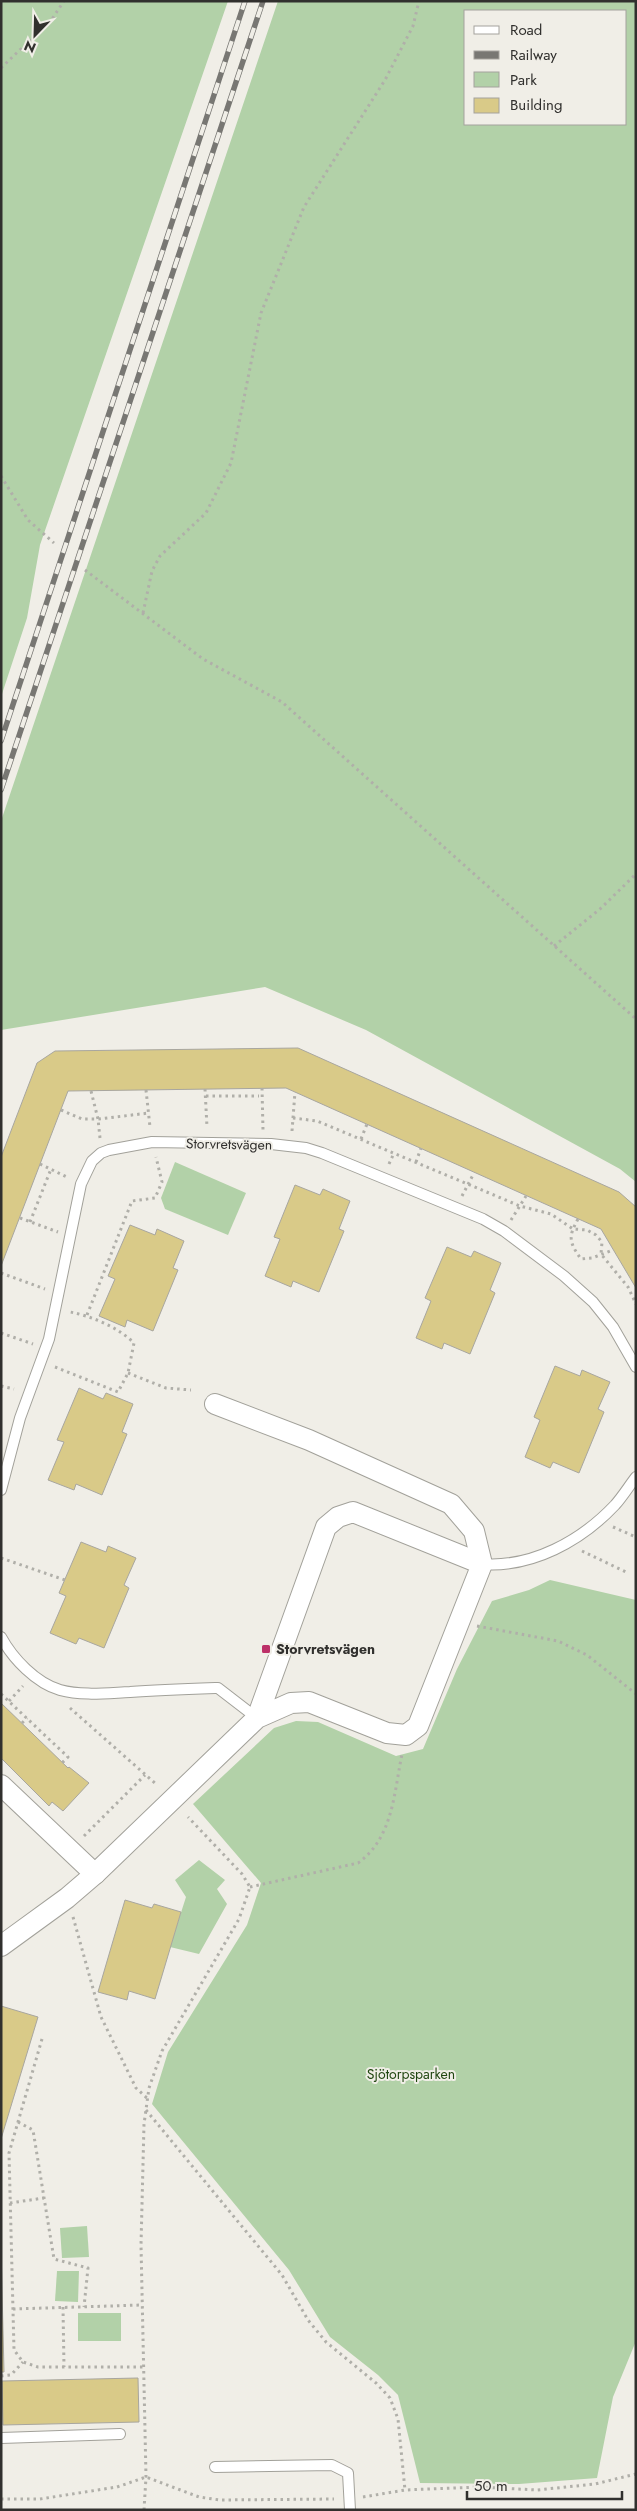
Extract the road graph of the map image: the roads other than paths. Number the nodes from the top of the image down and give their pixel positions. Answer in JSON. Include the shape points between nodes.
{"nodes":[{"id":1,"x":636,"y":1367,"type":"edge"},
{"id":2,"x":215,"y":1404,"type":"dead end"},
{"id":3,"x":636,"y":1477,"type":"edge"},
{"id":4,"x":1,"y":1490,"type":"edge"},
{"id":5,"x":482,"y":1564,"type":"junction"},
{"id":6,"x":1,"y":1637,"type":"edge"},
{"id":7,"x":257,"y":1718,"type":"junction"},
{"id":8,"x":1,"y":1785,"type":"edge"},
{"id":9,"x":95,"y":1874,"type":"junction"},
{"id":10,"x":1,"y":1946,"type":"edge"},
{"id":11,"x":120,"y":2434,"type":"dead end"},
{"id":12,"x":1,"y":2438,"type":"edge"},
{"id":13,"x":215,"y":2467,"type":"dead end"},
{"id":14,"x":350,"y":2504,"type":"edge"}],
"edges":[{"from":1,"to":4,"type":"lane","name":"Storvretsvägen","via":[[613,1327],[593,1302],[564,1276],[504,1231],[456,1208],[322,1153],[291,1146],[152,1142],[109,1150],[92,1160],[81,1184],[56,1310],[20,1418]]},
{"from":2,"to":5,"type":"street","via":[[309,1440],[451,1504],[474,1531]]},
{"from":3,"to":5,"type":"lane","via":[[615,1505],[565,1543],[534,1559],[501,1566]]},
{"from":5,"to":7,"type":"street","via":[[418,1726],[406,1735],[387,1733],[309,1702],[292,1703]]},
{"from":5,"to":7,"type":"street","via":[[353,1512],[338,1517],[326,1527]]},
{"from":6,"to":7,"type":"lane","via":[[18,1661],[43,1683],[61,1690],[90,1694],[218,1688]]},
{"from":7,"to":9,"type":"street"},
{"from":8,"to":9,"type":"street"},
{"from":9,"to":10,"type":"street","via":[[68,1898]]},
{"from":11,"to":12,"type":"lane"},
{"from":13,"to":14,"type":"lane","via":[[332,2466],[348,2473]]}]}
